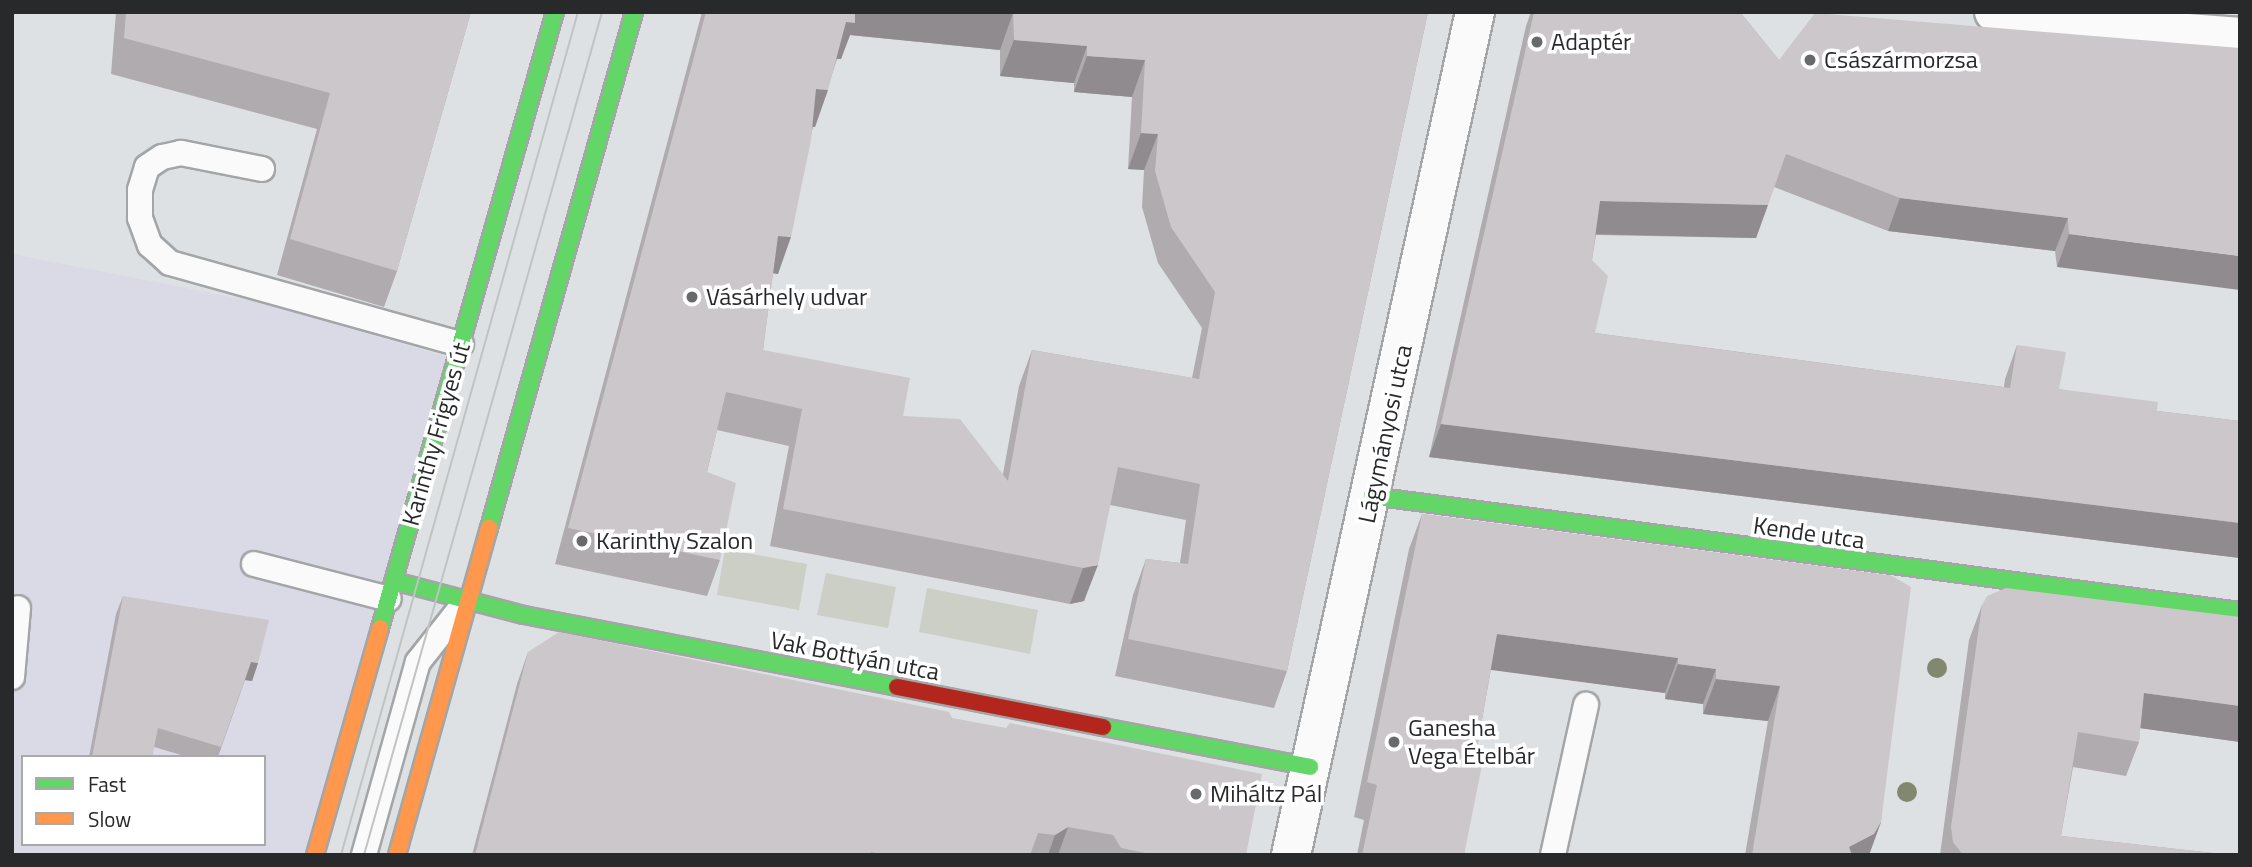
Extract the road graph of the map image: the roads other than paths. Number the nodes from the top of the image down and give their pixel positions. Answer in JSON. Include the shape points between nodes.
{"nodes":[{"id":1,"x":555,"y":12,"type":"edge"},
{"id":2,"x":634,"y":12,"type":"edge"},
{"id":3,"x":1475,"y":12,"type":"edge"},
{"id":4,"x":1994,"y":12,"type":"edge"},
{"id":5,"x":2240,"y":37,"type":"edge"},
{"id":6,"x":262,"y":169,"type":"dead end"},
{"id":7,"x":461,"y":344,"type":"junction"},
{"id":8,"x":1372,"y":496,"type":"junction"},
{"id":9,"x":254,"y":564,"type":"dead end"},
{"id":10,"x":391,"y":590,"type":"junction"},
{"id":11,"x":466,"y":601,"type":"junction"},
{"id":12,"x":18,"y":608,"type":"dead end"},
{"id":13,"x":2240,"y":611,"type":"edge"},
{"id":14,"x":12,"y":677,"type":"edge"},
{"id":15,"x":1586,"y":705,"type":"dead end"},
{"id":16,"x":1310,"y":767,"type":"junction"},
{"id":17,"x":315,"y":855,"type":"edge"},
{"id":18,"x":364,"y":855,"type":"edge"},
{"id":19,"x":397,"y":855,"type":"edge"},
{"id":20,"x":1291,"y":855,"type":"edge"},
{"id":21,"x":1553,"y":855,"type":"edge"}],
"edges":[{"from":1,"to":7,"type":"street","name":"Karinthy Frigyes út"},
{"from":2,"to":11,"type":"street"},
{"from":3,"to":8,"type":"street","name":"Lágymányosi utca"},
{"from":4,"to":5,"type":"street","via":[[2029,21]]},
{"from":6,"to":7,"type":"lane","via":[[181,153],[162,157],[147,167],[139,190],[140,218],[150,245],[170,263]]},
{"from":7,"to":10,"type":"street","name":"Karinthy Frigyes út"},
{"from":8,"to":13,"type":"street","name":"Kende utca"},
{"from":8,"to":16,"type":"street","name":"Lágymányosi utca"},
{"from":9,"to":10,"type":"lane"},
{"from":10,"to":11,"type":"street","name":"Vak Bottyán utca"},
{"from":10,"to":17,"type":"street","name":"Karinthy Frigyes út"},
{"from":11,"to":16,"type":"street","name":"Vak Bottyán utca"},
{"from":11,"to":18,"type":"lane","via":[[418,662]]},
{"from":11,"to":19,"type":"street"},
{"from":12,"to":14,"type":"lane"},
{"from":15,"to":21,"type":"lane"},
{"from":16,"to":20,"type":"street","name":"Lágymányosi utca"}]}
